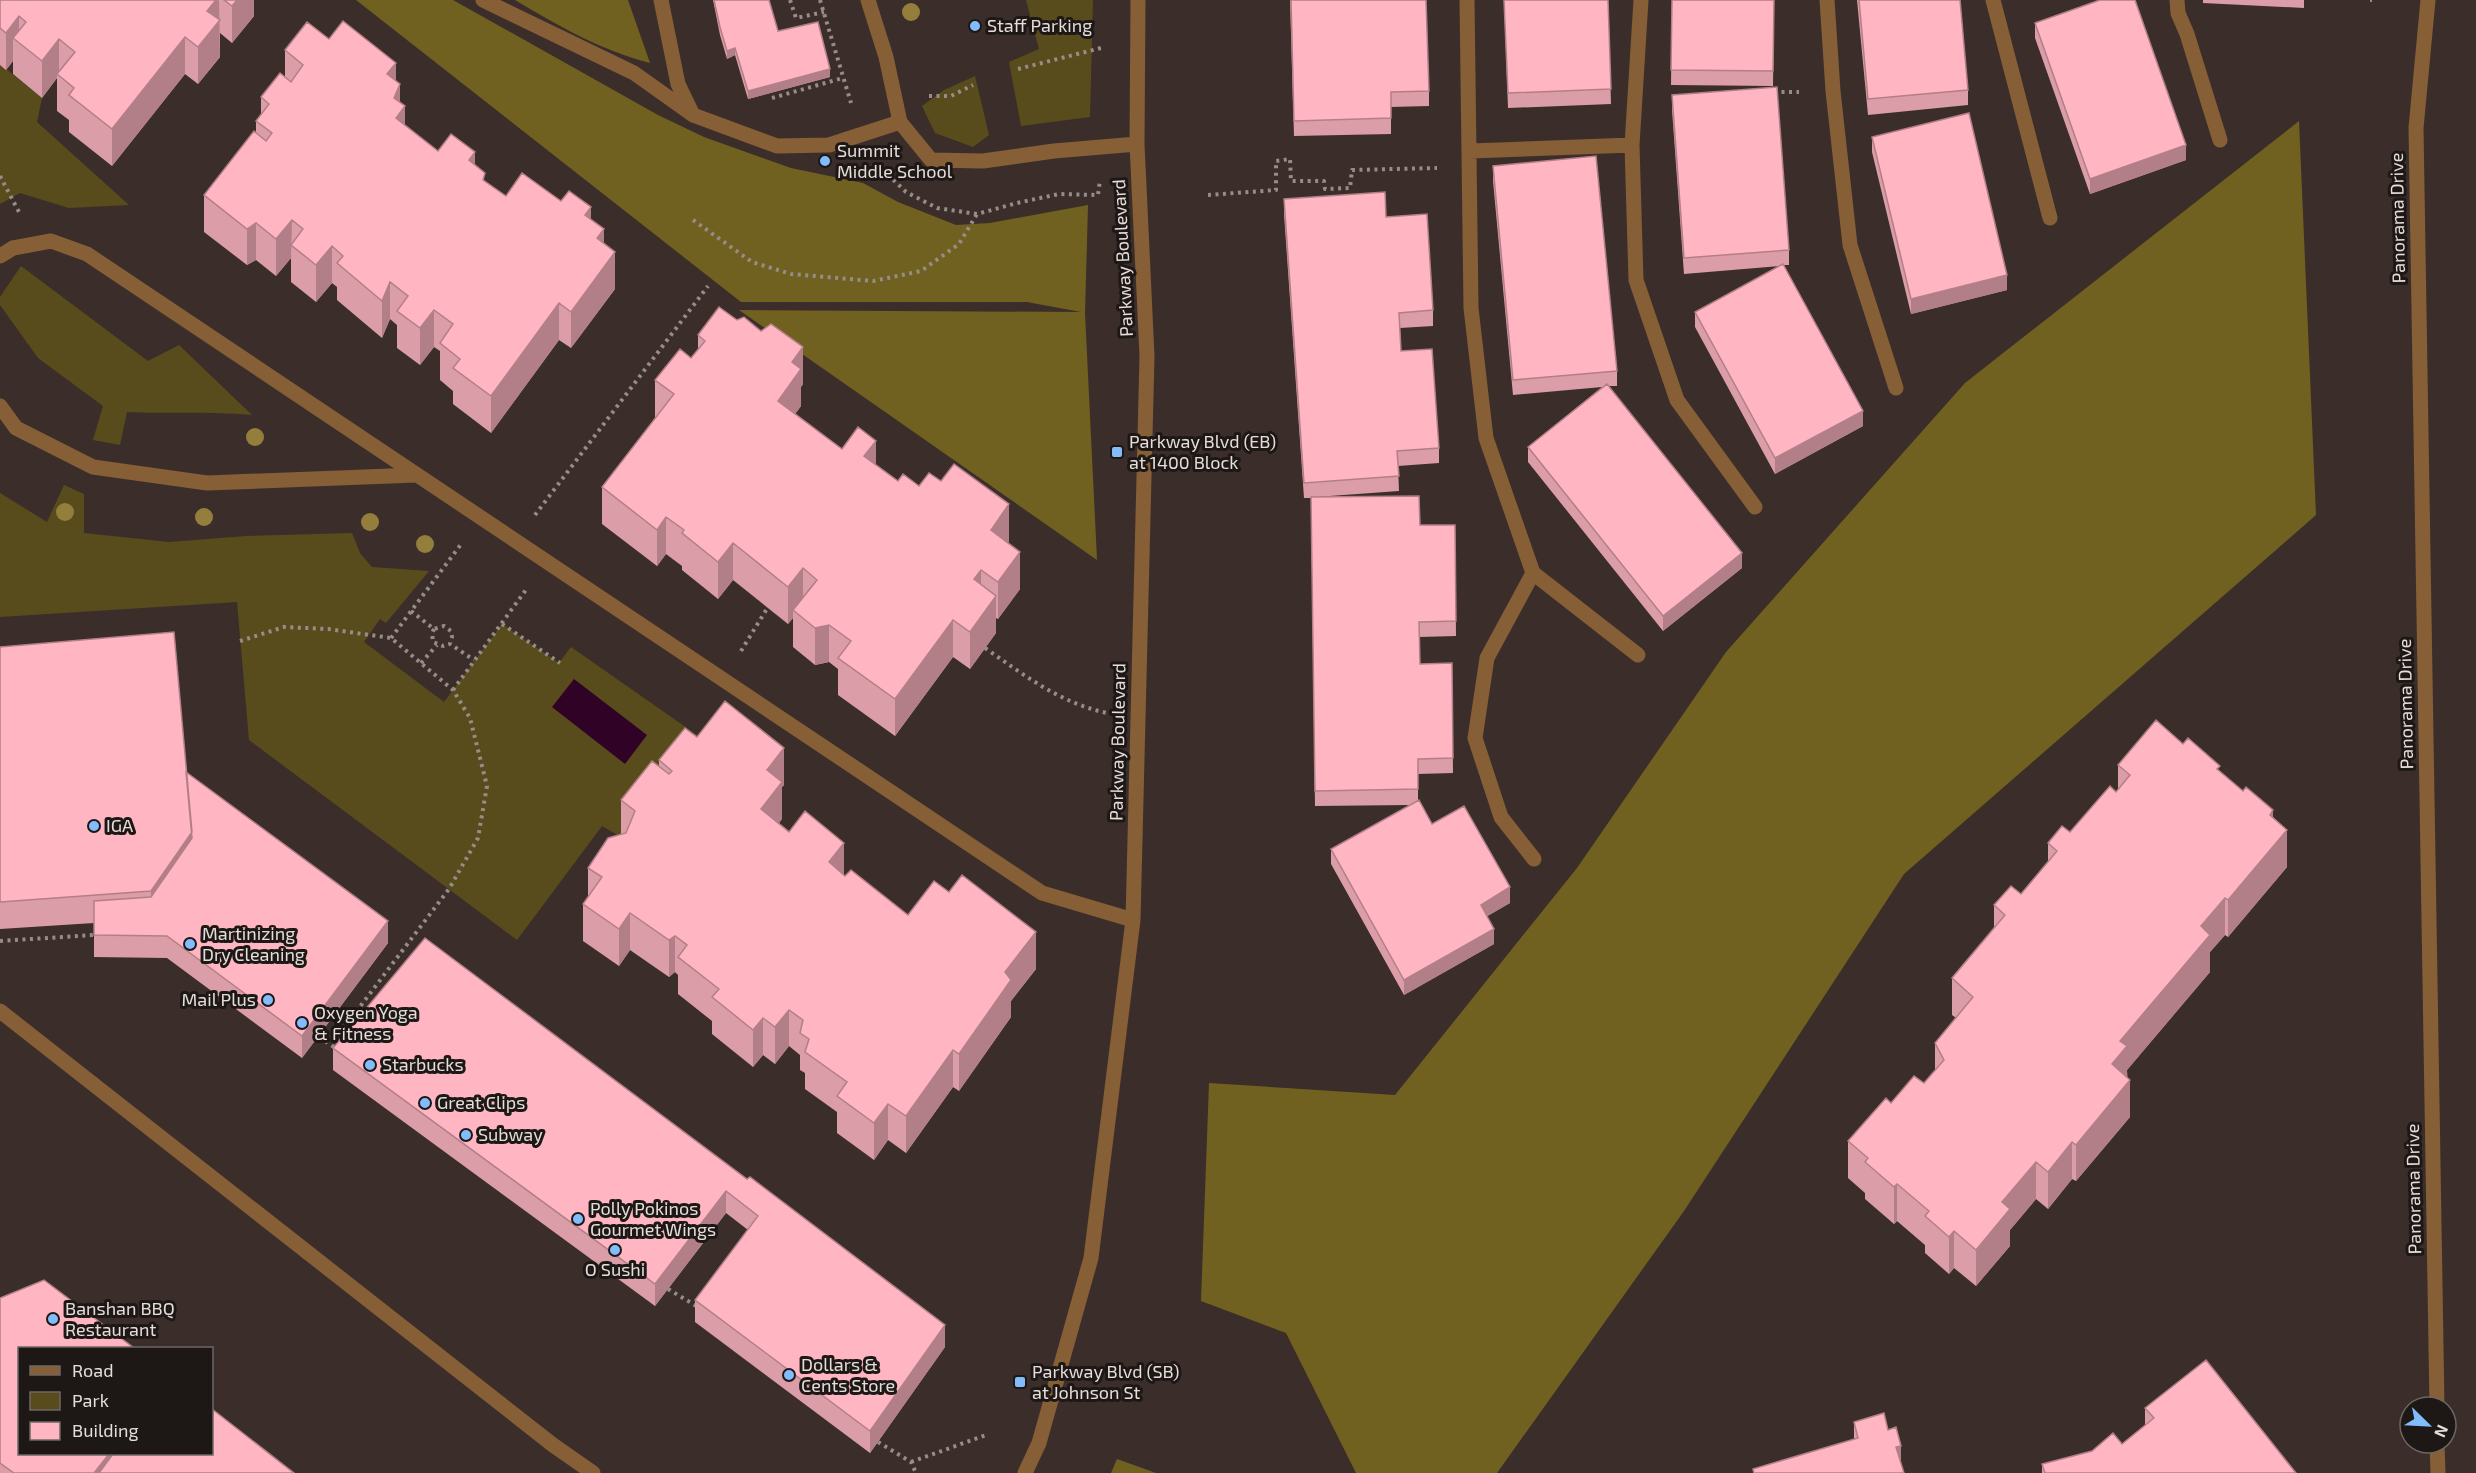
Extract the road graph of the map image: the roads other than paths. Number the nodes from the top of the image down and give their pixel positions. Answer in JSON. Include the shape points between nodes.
{"nodes":[{"id":1,"x":483,"y":0,"type":"edge"},
{"id":2,"x":662,"y":0,"type":"edge"},
{"id":3,"x":868,"y":0,"type":"edge"},
{"id":4,"x":1138,"y":0,"type":"edge"},
{"id":5,"x":1467,"y":0,"type":"edge"},
{"id":6,"x":1641,"y":0,"type":"edge"},
{"id":7,"x":1827,"y":0,"type":"edge"},
{"id":8,"x":1993,"y":0,"type":"edge"},
{"id":9,"x":2177,"y":0,"type":"edge"},
{"id":10,"x":2428,"y":0,"type":"edge"},
{"id":11,"x":693,"y":115,"type":"junction"},
{"id":12,"x":900,"y":122,"type":"junction"},
{"id":13,"x":2220,"y":140,"type":"dead end"},
{"id":14,"x":1137,"y":144,"type":"junction"},
{"id":15,"x":1632,"y":145,"type":"junction"},
{"id":16,"x":1470,"y":151,"type":"junction"},
{"id":17,"x":2050,"y":218,"type":"dead end"},
{"id":18,"x":0,"y":256,"type":"edge"},
{"id":19,"x":1896,"y":388,"type":"dead end"},
{"id":20,"x":0,"y":406,"type":"edge"},
{"id":21,"x":416,"y":475,"type":"junction"},
{"id":22,"x":1755,"y":507,"type":"dead end"},
{"id":23,"x":1533,"y":573,"type":"junction"},
{"id":24,"x":1638,"y":655,"type":"dead end"},
{"id":25,"x":1534,"y":859,"type":"dead end"},
{"id":26,"x":1133,"y":920,"type":"junction"},
{"id":27,"x":0,"y":1011,"type":"edge"},
{"id":28,"x":2437,"y":1395,"type":"edge"},
{"id":29,"x":2437,"y":1455,"type":"edge"},
{"id":30,"x":593,"y":1473,"type":"edge"},
{"id":31,"x":1025,"y":1473,"type":"edge"},
{"id":32,"x":2438,"y":1473,"type":"edge"}],
"edges":[{"from":1,"to":11,"type":"street","via":[[634,73]]},
{"from":2,"to":11,"type":"street","via":[[678,84]]},
{"from":3,"to":12,"type":"street"},
{"from":4,"to":14,"type":"street","name":"Parkway Boulevard"},
{"from":5,"to":16,"type":"street"},
{"from":6,"to":15,"type":"street"},
{"from":7,"to":19,"type":"street","via":[[1850,245]]},
{"from":8,"to":17,"type":"street"},
{"from":9,"to":13,"type":"street"},
{"from":10,"to":28,"type":"street","name":"Panorama Drive","via":[[2416,128]]},
{"from":11,"to":12,"type":"street","via":[[777,146],[829,145]]},
{"from":12,"to":14,"type":"street","via":[[932,160],[983,161]]},
{"from":14,"to":26,"type":"street","name":"Parkway Boulevard","via":[[1147,356]]},
{"from":15,"to":16,"type":"street"},
{"from":15,"to":22,"type":"street","via":[[1636,280],[1677,400]]},
{"from":16,"to":23,"type":"street","via":[[1471,308],[1486,438]]},
{"from":18,"to":21,"type":"street","via":[[13,248],[51,241],[87,254]]},
{"from":20,"to":21,"type":"street","via":[[16,428],[93,467],[207,483]]},
{"from":21,"to":26,"type":"street","via":[[1042,892]]},
{"from":23,"to":24,"type":"street"},
{"from":23,"to":25,"type":"street","via":[[1487,658],[1475,738],[1501,817]]},
{"from":26,"to":31,"type":"street","name":"Parkway Boulevard","via":[[1091,1258],[1039,1443]]},
{"from":27,"to":30,"type":"street"},
{"from":29,"to":32,"type":"street"}]}
